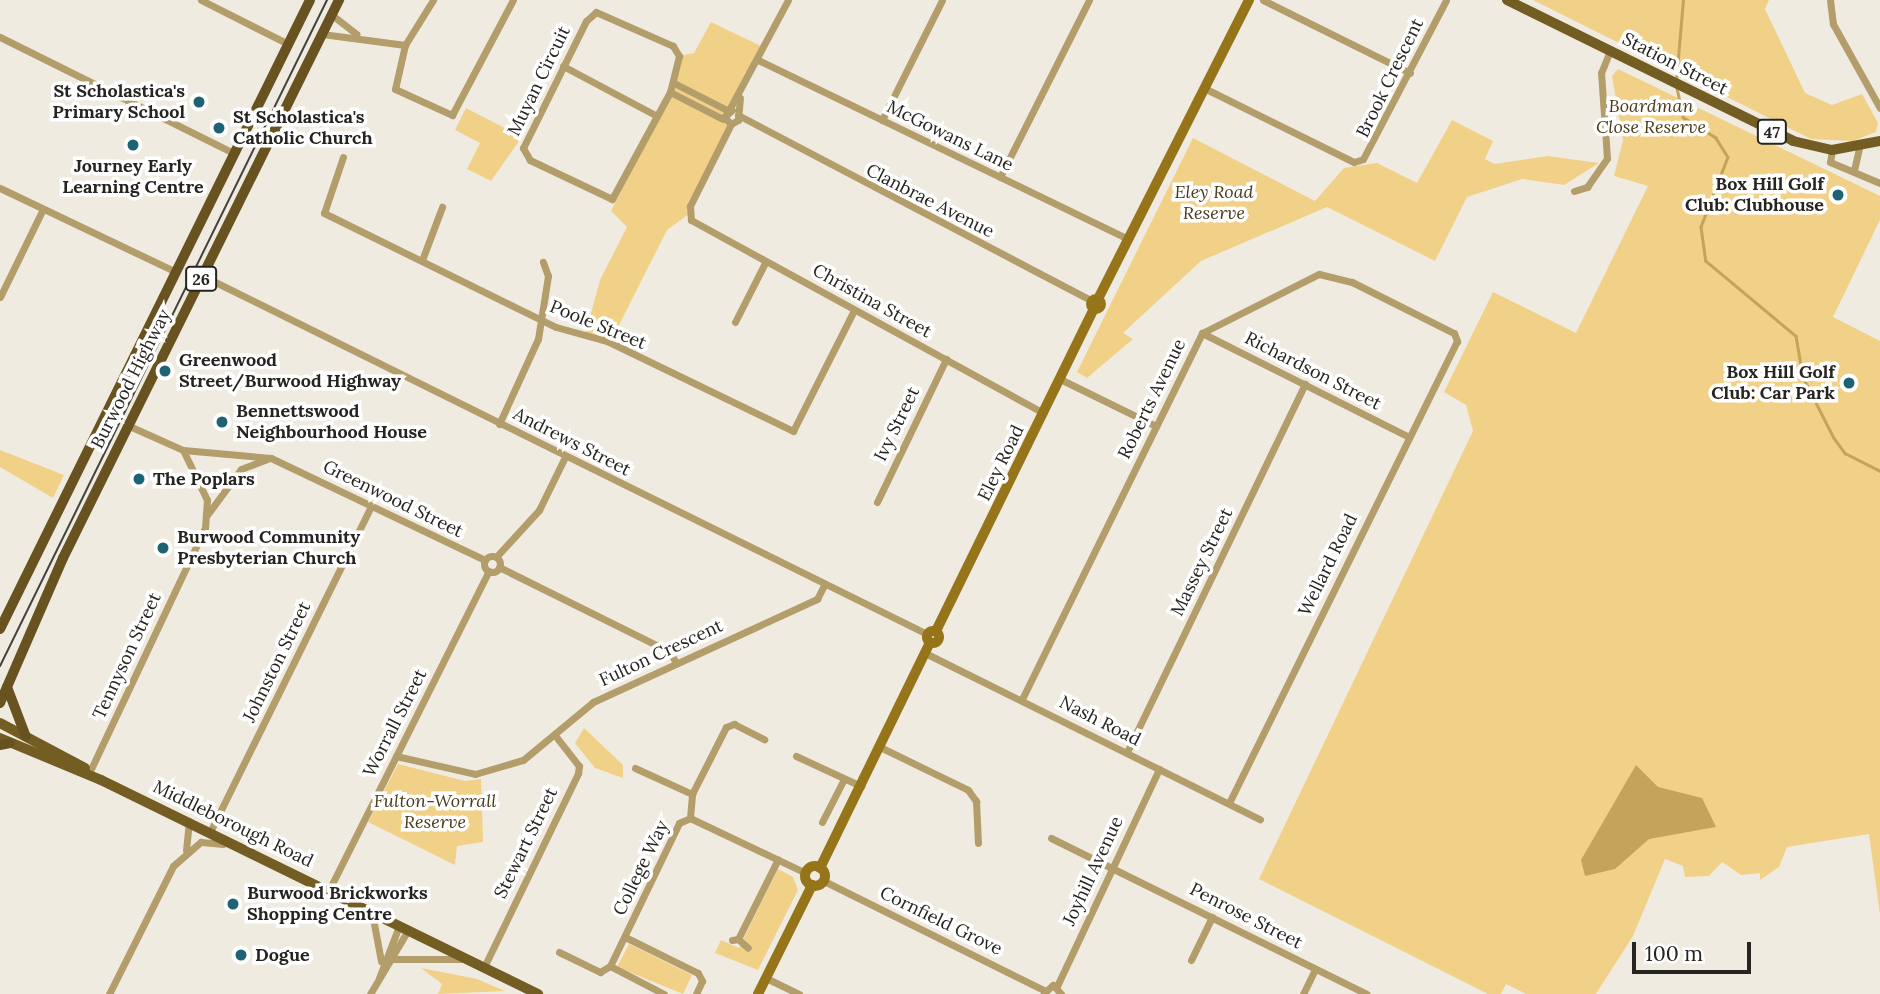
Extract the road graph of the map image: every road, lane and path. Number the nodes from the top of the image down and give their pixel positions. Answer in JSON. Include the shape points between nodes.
{"nodes":[{"id":1,"x":201,"y":0,"type":"edge"},
{"id":2,"x":310,"y":0,"type":"edge"},
{"id":3,"x":339,"y":0,"type":"edge"},
{"id":4,"x":433,"y":0,"type":"edge"},
{"id":5,"x":513,"y":0,"type":"edge"},
{"id":6,"x":789,"y":0,"type":"edge"},
{"id":7,"x":942,"y":0,"type":"edge"},
{"id":8,"x":1089,"y":0,"type":"edge"},
{"id":9,"x":1249,"y":0,"type":"edge"},
{"id":10,"x":1263,"y":0,"type":"edge"},
{"id":11,"x":1446,"y":0,"type":"edge"},
{"id":12,"x":1507,"y":0,"type":"edge"},
{"id":13,"x":1830,"y":0,"type":"edge"},
{"id":14,"x":332,"y":15,"type":"junction"},
{"id":15,"x":322,"y":34,"type":"junction"},
{"id":16,"x":359,"y":36,"type":"junction"},
{"id":17,"x":0,"y":37,"type":"edge"},
{"id":18,"x":288,"y":44,"type":"junction"},
{"id":19,"x":405,"y":45,"type":"junction"},
{"id":20,"x":1610,"y":51,"type":"junction"},
{"id":21,"x":758,"y":60,"type":"junction"},
{"id":22,"x":563,"y":66,"type":"junction"},
{"id":23,"x":1410,"y":73,"type":"junction"},
{"id":24,"x":674,"y":83,"type":"junction"},
{"id":25,"x":1205,"y":88,"type":"junction"},
{"id":26,"x":670,"y":92,"type":"junction"},
{"id":27,"x":1880,"y":108,"type":"edge"},
{"id":28,"x":733,"y":112,"type":"junction"},
{"id":29,"x":657,"y":116,"type":"junction"},
{"id":30,"x":882,"y":120,"type":"junction"},
{"id":31,"x":728,"y":122,"type":"junction"},
{"id":32,"x":754,"y":129,"type":"junction"},
{"id":33,"x":1880,"y":141,"type":"edge"},
{"id":34,"x":1859,"y":148,"type":"junction"},
{"id":35,"x":1832,"y":150,"type":"junction"},
{"id":36,"x":234,"y":153,"type":"junction"},
{"id":37,"x":344,"y":157,"type":"dead end"},
{"id":38,"x":1854,"y":170,"type":"junction"},
{"id":39,"x":1000,"y":177,"type":"junction"},
{"id":40,"x":1880,"y":183,"type":"edge"},
{"id":41,"x":0,"y":188,"type":"edge"},
{"id":42,"x":1574,"y":191,"type":"dead end"},
{"id":43,"x":442,"y":207,"type":"dead end"},
{"id":44,"x":43,"y":209,"type":"junction"},
{"id":45,"x":1129,"y":239,"type":"junction"},
{"id":46,"x":422,"y":260,"type":"junction"},
{"id":47,"x":766,"y":261,"type":"junction"},
{"id":48,"x":543,"y":262,"type":"dead end"},
{"id":49,"x":176,"y":272,"type":"junction"},
{"id":50,"x":203,"y":275,"type":"junction"},
{"id":51,"x":0,"y":297,"type":"edge"},
{"id":52,"x":1094,"y":303,"type":"junction"},
{"id":53,"x":854,"y":310,"type":"junction"},
{"id":54,"x":543,"y":320,"type":"junction"},
{"id":55,"x":735,"y":322,"type":"dead end"},
{"id":56,"x":1202,"y":333,"type":"junction"},
{"id":57,"x":1457,"y":341,"type":"joint"},
{"id":58,"x":946,"y":359,"type":"junction"},
{"id":59,"x":1060,"y":379,"type":"junction"},
{"id":60,"x":1306,"y":384,"type":"junction"},
{"id":61,"x":1044,"y":413,"type":"junction"},
{"id":62,"x":499,"y":424,"type":"junction"},
{"id":63,"x":127,"y":425,"type":"junction"},
{"id":64,"x":1156,"y":426,"type":"junction"},
{"id":65,"x":1409,"y":437,"type":"junction"},
{"id":66,"x":183,"y":450,"type":"junction"},
{"id":67,"x":565,"y":457,"type":"junction"},
{"id":68,"x":271,"y":458,"type":"junction"},
{"id":69,"x":877,"y":502,"type":"dead end"},
{"id":70,"x":371,"y":506,"type":"junction"},
{"id":71,"x":207,"y":515,"type":"junction"},
{"id":72,"x":41,"y":546,"type":"junction"},
{"id":73,"x":496,"y":557,"type":"junction"},
{"id":74,"x":63,"y":558,"type":"junction"},
{"id":75,"x":485,"y":561,"type":"junction"},
{"id":76,"x":499,"y":567,"type":"junction"},
{"id":77,"x":489,"y":571,"type":"junction"},
{"id":78,"x":824,"y":584,"type":"junction"},
{"id":79,"x":0,"y":629,"type":"edge"},
{"id":80,"x":931,"y":636,"type":"junction"},
{"id":81,"x":925,"y":653,"type":"junction"},
{"id":82,"x":676,"y":663,"type":"junction"},
{"id":83,"x":7,"y":687,"type":"junction"},
{"id":84,"x":1022,"y":699,"type":"junction"},
{"id":85,"x":0,"y":703,"type":"edge"},
{"id":86,"x":0,"y":723,"type":"edge"},
{"id":87,"x":26,"y":737,"type":"junction"},
{"id":88,"x":556,"y":737,"type":"junction"},
{"id":89,"x":764,"y":739,"type":"dead end"},
{"id":90,"x":3,"y":742,"type":"edge"},
{"id":91,"x":880,"y":747,"type":"junction"},
{"id":92,"x":1127,"y":752,"type":"junction"},
{"id":93,"x":396,"y":756,"type":"junction"},
{"id":94,"x":796,"y":756,"type":"dead end"},
{"id":95,"x":635,"y":768,"type":"dead end"},
{"id":96,"x":1159,"y":769,"type":"junction"},
{"id":97,"x":90,"y":771,"type":"junction"},
{"id":98,"x":844,"y":779,"type":"junction"},
{"id":99,"x":102,"y":780,"type":"junction"},
{"id":100,"x":861,"y":786,"type":"junction"},
{"id":101,"x":692,"y":794,"type":"junction"},
{"id":102,"x":1228,"y":803,"type":"junction"},
{"id":103,"x":690,"y":818,"type":"junction"},
{"id":104,"x":1260,"y":819,"type":"dead end"},
{"id":105,"x":189,"y":821,"type":"junction"},
{"id":106,"x":822,"y":822,"type":"dead end"},
{"id":107,"x":210,"y":832,"type":"junction"},
{"id":108,"x":1051,"y":838,"type":"dead end"},
{"id":109,"x":233,"y":843,"type":"junction"},
{"id":110,"x":978,"y":843,"type":"dead end"},
{"id":111,"x":186,"y":851,"type":"junction"},
{"id":112,"x":778,"y":859,"type":"junction"},
{"id":113,"x":1111,"y":866,"type":"junction"},
{"id":114,"x":820,"y":868,"type":"junction"},
{"id":115,"x":807,"y":873,"type":"junction"},
{"id":116,"x":824,"y":881,"type":"junction"},
{"id":117,"x":812,"y":886,"type":"junction"},
{"id":118,"x":329,"y":890,"type":"junction"},
{"id":119,"x":372,"y":913,"type":"junction"},
{"id":120,"x":1212,"y":917,"type":"junction"},
{"id":121,"x":403,"y":928,"type":"junction"},
{"id":122,"x":625,"y":937,"type":"junction"},
{"id":123,"x":748,"y":948,"type":"dead end"},
{"id":124,"x":559,"y":952,"type":"dead end"},
{"id":125,"x":394,"y":959,"type":"junction"},
{"id":126,"x":469,"y":960,"type":"junction"},
{"id":127,"x":1191,"y":960,"type":"dead end"},
{"id":128,"x":381,"y":962,"type":"junction"},
{"id":129,"x":610,"y":966,"type":"junction"},
{"id":130,"x":484,"y":967,"type":"junction"},
{"id":131,"x":1315,"y":969,"type":"junction"},
{"id":132,"x":379,"y":978,"type":"junction"},
{"id":133,"x":766,"y":978,"type":"junction"},
{"id":134,"x":1059,"y":990,"type":"edge"},
{"id":135,"x":1044,"y":992,"type":"edge"},
{"id":136,"x":109,"y":994,"type":"edge"},
{"id":137,"x":370,"y":994,"type":"edge"},
{"id":138,"x":538,"y":994,"type":"edge"},
{"id":139,"x":664,"y":994,"type":"edge"},
{"id":140,"x":696,"y":994,"type":"edge"},
{"id":141,"x":758,"y":994,"type":"edge"},
{"id":142,"x":799,"y":994,"type":"edge"},
{"id":143,"x":1303,"y":994,"type":"edge"},
{"id":144,"x":1367,"y":994,"type":"edge"}],
"edges":[{"from":1,"to":18,"type":"street"},
{"from":2,"to":18,"type":"highway","name":"Burwood Highway","number":"26"},
{"from":3,"to":14,"type":"highway","name":"Burwood Highway","number":"26"},
{"from":4,"to":19,"type":"street"},
{"from":5,"to":19,"type":"street","via":[[452,115],[395,89]]},
{"from":6,"to":21,"type":"street"},
{"from":7,"to":30,"type":"street"},
{"from":8,"to":39,"type":"street"},
{"from":9,"to":25,"type":"main road","name":"Eley Road"},
{"from":10,"to":23,"type":"street"},
{"from":11,"to":23,"type":"street","name":"Brook Crescent"},
{"from":12,"to":20,"type":"main road","name":"Station Street","number":"47"},
{"from":13,"to":27,"type":"street","via":[[1833,24]]},
{"from":14,"to":15,"type":"highway","name":"Burwood Highway","number":"26"},
{"from":14,"to":16,"type":"street"},
{"from":15,"to":16,"type":"street"},
{"from":15,"to":50,"type":"highway","name":"Burwood Highway","number":"26"},
{"from":16,"to":19,"type":"street"},
{"from":17,"to":36,"type":"street"},
{"from":18,"to":36,"type":"highway","name":"Burwood Highway","number":"26"},
{"from":20,"to":35,"type":"main road","name":"Station Street","number":"47","via":[[1793,141]]},
{"from":20,"to":42,"type":"street","via":[[1601,73],[1607,158],[1587,187]]},
{"from":21,"to":28,"type":"street"},
{"from":21,"to":30,"type":"street","name":"McGowans Lane"},
{"from":22,"to":24,"type":"street","name":"Muyan Circuit","via":[[586,21],[602,12],[677,50]]},
{"from":22,"to":29,"type":"street"},
{"from":22,"to":29,"type":"street","name":"Muyan Circuit","via":[[524,144],[530,160],[611,199]]},
{"from":23,"to":25,"type":"street","name":"Brook Crescent","via":[[1372,153],[1354,162]]},
{"from":24,"to":26,"type":"street","name":"Muyan Circuit"},
{"from":24,"to":28,"type":"street"},
{"from":25,"to":45,"type":"main road","name":"Eley Road"},
{"from":26,"to":29,"type":"street","name":"Muyan Circuit"},
{"from":26,"to":31,"type":"street"},
{"from":28,"to":31,"type":"street"},
{"from":28,"to":31,"type":"street"},
{"from":28,"to":32,"type":"street","name":"Clanbrae Avenue"},
{"from":30,"to":39,"type":"street","name":"McGowans Lane"},
{"from":31,"to":32,"type":"street","name":"Clanbrae Avenue"},
{"from":31,"to":47,"type":"street","name":"Christina Street","via":[[689,214]]},
{"from":32,"to":52,"type":"street","name":"Clanbrae Avenue"},
{"from":33,"to":34,"type":"main road","name":"Station Street","number":"47"},
{"from":34,"to":35,"type":"main road","name":"Station Street","number":"47"},
{"from":34,"to":38,"type":"street"},
{"from":35,"to":38,"type":"street","via":[[1830,162]]},
{"from":36,"to":49,"type":"highway","name":"Burwood Highway","number":"26"},
{"from":37,"to":46,"type":"street","name":"Poole Street","via":[[324,213]]},
{"from":38,"to":40,"type":"street"},
{"from":39,"to":45,"type":"street","name":"McGowans Lane"},
{"from":41,"to":44,"type":"street"},
{"from":43,"to":46,"type":"street"},
{"from":44,"to":49,"type":"street"},
{"from":44,"to":51,"type":"street"},
{"from":45,"to":52,"type":"main road","name":"Eley Road"},
{"from":46,"to":54,"type":"street","name":"Poole Street"},
{"from":47,"to":53,"type":"street","name":"Christina Street"},
{"from":47,"to":55,"type":"street"},
{"from":48,"to":54,"type":"street"},
{"from":49,"to":72,"type":"highway","name":"Burwood Highway","number":"26"},
{"from":50,"to":62,"type":"street","name":"Andrews Street"},
{"from":50,"to":63,"type":"highway","name":"Burwood Highway","number":"26"},
{"from":52,"to":59,"type":"main road","name":"Eley Road"},
{"from":53,"to":54,"type":"street","name":"Poole Street","via":[[793,431],[607,341]]},
{"from":53,"to":58,"type":"street","name":"Christina Street"},
{"from":54,"to":62,"type":"street"},
{"from":56,"to":57,"type":"street","name":"Roberts Avenue","via":[[1319,274],[1352,282],[1454,333]]},
{"from":56,"to":60,"type":"street","name":"Richardson Street"},
{"from":56,"to":64,"type":"street","name":"Roberts Avenue"},
{"from":57,"to":65,"type":"street","name":"Wellard Road"},
{"from":58,"to":61,"type":"street","name":"Christina Street"},
{"from":58,"to":69,"type":"street","name":"Ivy Street"},
{"from":59,"to":61,"type":"main road","name":"Eley Road"},
{"from":59,"to":64,"type":"street"},
{"from":60,"to":65,"type":"street","name":"Richardson Street"},
{"from":60,"to":92,"type":"street","name":"Massey Street"},
{"from":61,"to":80,"type":"main road","name":"Eley Road"},
{"from":62,"to":67,"type":"street","name":"Andrews Street"},
{"from":63,"to":66,"type":"street","name":"Greenwood Street"},
{"from":63,"to":74,"type":"highway","name":"Burwood Highway","number":"26"},
{"from":64,"to":84,"type":"street","name":"Roberts Avenue"},
{"from":65,"to":102,"type":"street","name":"Wellard Road"},
{"from":66,"to":68,"type":"street","name":"Greenwood Street"},
{"from":66,"to":71,"type":"street","via":[[201,483]]},
{"from":67,"to":73,"type":"street","via":[[539,510]]},
{"from":67,"to":78,"type":"street","name":"Andrews Street"},
{"from":68,"to":70,"type":"street","name":"Greenwood Street"},
{"from":68,"to":71,"type":"street","name":"Tennyson Street","via":[[241,469]]},
{"from":70,"to":75,"type":"street","name":"Greenwood Street"},
{"from":70,"to":107,"type":"street","name":"Johnston Street"},
{"from":71,"to":97,"type":"street","name":"Tennyson Street"},
{"from":72,"to":74,"type":"highway"},
{"from":72,"to":79,"type":"highway","name":"Burwood Highway","number":"26"},
{"from":73,"to":75,"type":"street"},
{"from":73,"to":76,"type":"street"},
{"from":74,"to":83,"type":"highway","name":"Burwood Highway","number":"26"},
{"from":75,"to":77,"type":"street"},
{"from":76,"to":77,"type":"street"},
{"from":76,"to":82,"type":"street","via":[[670,652]]},
{"from":77,"to":93,"type":"street","name":"Worrall Street"},
{"from":78,"to":80,"type":"street","name":"Andrews Street"},
{"from":78,"to":82,"type":"street","name":"Fulton Crescent","via":[[817,599]]},
{"from":80,"to":81,"type":"main road","name":"Eley Road"},
{"from":81,"to":84,"type":"street","name":"Nash Road"},
{"from":81,"to":91,"type":"main road","name":"Eley Road"},
{"from":82,"to":88,"type":"street","name":"Fulton Crescent","via":[[593,702]]},
{"from":83,"to":85,"type":"highway","name":"Burwood Highway","number":"26"},
{"from":83,"to":87,"type":"highway"},
{"from":84,"to":92,"type":"street","name":"Nash Road"},
{"from":86,"to":87,"type":"main road","name":"Middleborough Road"},
{"from":87,"to":97,"type":"main road","name":"Middleborough Road"},
{"from":88,"to":93,"type":"street","name":"Fulton Crescent","via":[[523,760],[475,774]]},
{"from":88,"to":130,"type":"street","name":"Stewart Street","via":[[578,774]]},
{"from":89,"to":101,"type":"street","via":[[734,724],[726,727]]},
{"from":90,"to":99,"type":"main road","name":"Middleborough Road"},
{"from":91,"to":100,"type":"main road","name":"Eley Road"},
{"from":91,"to":110,"type":"street","via":[[968,790],[976,801]]},
{"from":92,"to":96,"type":"street","name":"Nash Road"},
{"from":93,"to":118,"type":"street","name":"Worrall Street"},
{"from":94,"to":98,"type":"street"},
{"from":95,"to":101,"type":"street"},
{"from":96,"to":102,"type":"street","name":"Nash Road"},
{"from":96,"to":113,"type":"street","name":"Joyhill Avenue"},
{"from":97,"to":99,"type":"main road","name":"Middleborough Road"},
{"from":98,"to":100,"type":"street"},
{"from":98,"to":106,"type":"street"},
{"from":99,"to":105,"type":"main road","name":"Middleborough Road"},
{"from":100,"to":114,"type":"main road","name":"Eley Road"},
{"from":101,"to":103,"type":"street"},
{"from":102,"to":104,"type":"street","name":"Nash Road"},
{"from":103,"to":112,"type":"street"},
{"from":103,"to":122,"type":"street","name":"College Way","via":[[679,823]]},
{"from":105,"to":107,"type":"main road","name":"Middleborough Road"},
{"from":105,"to":111,"type":"street"},
{"from":107,"to":109,"type":"main road","name":"Middleborough Road"},
{"from":108,"to":113,"type":"street","name":"Penrose Street"},
{"from":109,"to":111,"type":"street","via":[[201,842]]},
{"from":109,"to":118,"type":"main road","name":"Middleborough Road"},
{"from":111,"to":136,"type":"street"},
{"from":112,"to":115,"type":"street"},
{"from":112,"to":123,"type":"street","via":[[735,940]]},
{"from":113,"to":120,"type":"street","name":"Penrose Street"},
{"from":113,"to":134,"type":"street","name":"Joyhill Avenue"},
{"from":114,"to":115,"type":"main road"},
{"from":114,"to":116,"type":"main road"},
{"from":115,"to":117,"type":"main road"},
{"from":116,"to":117,"type":"main road"},
{"from":116,"to":135,"type":"street","name":"Cornfield Grove"},
{"from":117,"to":133,"type":"main road"},
{"from":118,"to":119,"type":"main road","name":"Middleborough Road"},
{"from":119,"to":121,"type":"main road","name":"Middleborough Road"},
{"from":119,"to":128,"type":"street"},
{"from":120,"to":127,"type":"street"},
{"from":120,"to":131,"type":"street","name":"Penrose Street"},
{"from":121,"to":125,"type":"street"},
{"from":121,"to":126,"type":"main road","name":"Middleborough Road"},
{"from":121,"to":128,"type":"street"},
{"from":122,"to":129,"type":"street","name":"College Way"},
{"from":122,"to":140,"type":"street","name":"College Way","via":[[698,973],[702,981]]},
{"from":124,"to":129,"type":"street","via":[[600,972]]},
{"from":125,"to":126,"type":"street"},
{"from":125,"to":132,"type":"street"},
{"from":126,"to":130,"type":"main road","name":"Middleborough Road"},
{"from":128,"to":132,"type":"street"},
{"from":129,"to":139,"type":"street"},
{"from":130,"to":138,"type":"main road","name":"Middleborough Road"},
{"from":131,"to":143,"type":"street"},
{"from":131,"to":144,"type":"street","name":"Penrose Street"},
{"from":132,"to":137,"type":"street"},
{"from":133,"to":141,"type":"main road"},
{"from":133,"to":142,"type":"street"},
{"from":134,"to":135,"type":"street"}]}
